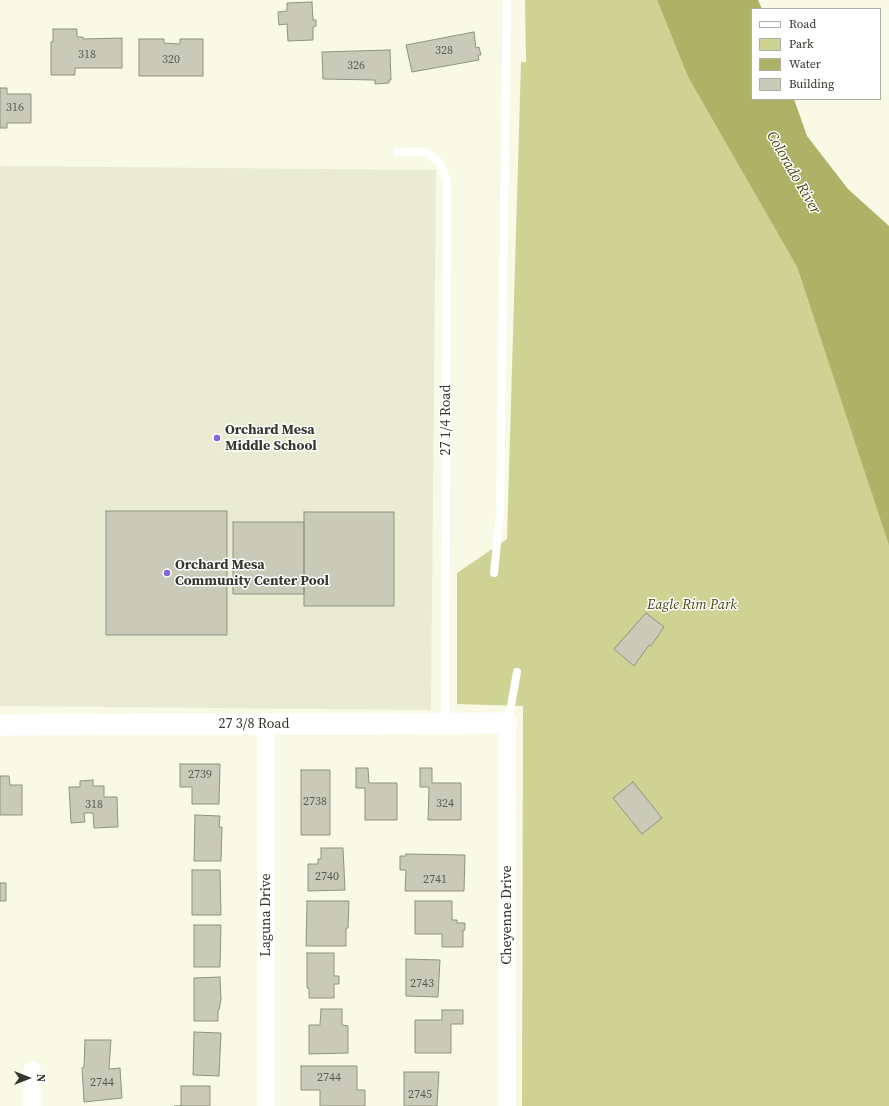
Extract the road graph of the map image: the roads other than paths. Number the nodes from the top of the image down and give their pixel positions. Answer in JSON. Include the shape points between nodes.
{"nodes":[{"id":1,"x":507,"y":0,"type":"edge"},
{"id":2,"x":398,"y":152,"type":"dead end"},
{"id":3,"x":494,"y":573,"type":"dead end"},
{"id":4,"x":517,"y":672,"type":"dead end"},
{"id":5,"x":266,"y":724,"type":"junction"},
{"id":6,"x":445,"y":724,"type":"junction"},
{"id":7,"x":507,"y":724,"type":"junction"},
{"id":8,"x":0,"y":725,"type":"edge"},
{"id":9,"x":32,"y":1070,"type":"dead end"},
{"id":10,"x":32,"y":1106,"type":"edge"},
{"id":11,"x":266,"y":1106,"type":"edge"},
{"id":12,"x":506,"y":1106,"type":"edge"}],
"edges":[{"from":1,"to":3,"type":"lane","via":[[500,506]]},
{"from":2,"to":6,"type":"lane","name":"27 1/4 Road","via":[[426,152],[440,163],[446,181]]},
{"from":4,"to":7,"type":"lane"},
{"from":5,"to":6,"type":"street","name":"27 3/8 Road"},
{"from":5,"to":8,"type":"street","name":"27 3/8 Road"},
{"from":5,"to":11,"type":"street","name":"Laguna Drive"},
{"from":6,"to":7,"type":"street","name":"27 3/8 Road"},
{"from":7,"to":12,"type":"street","name":"Cheyenne Drive"},
{"from":9,"to":10,"type":"street"}]}
